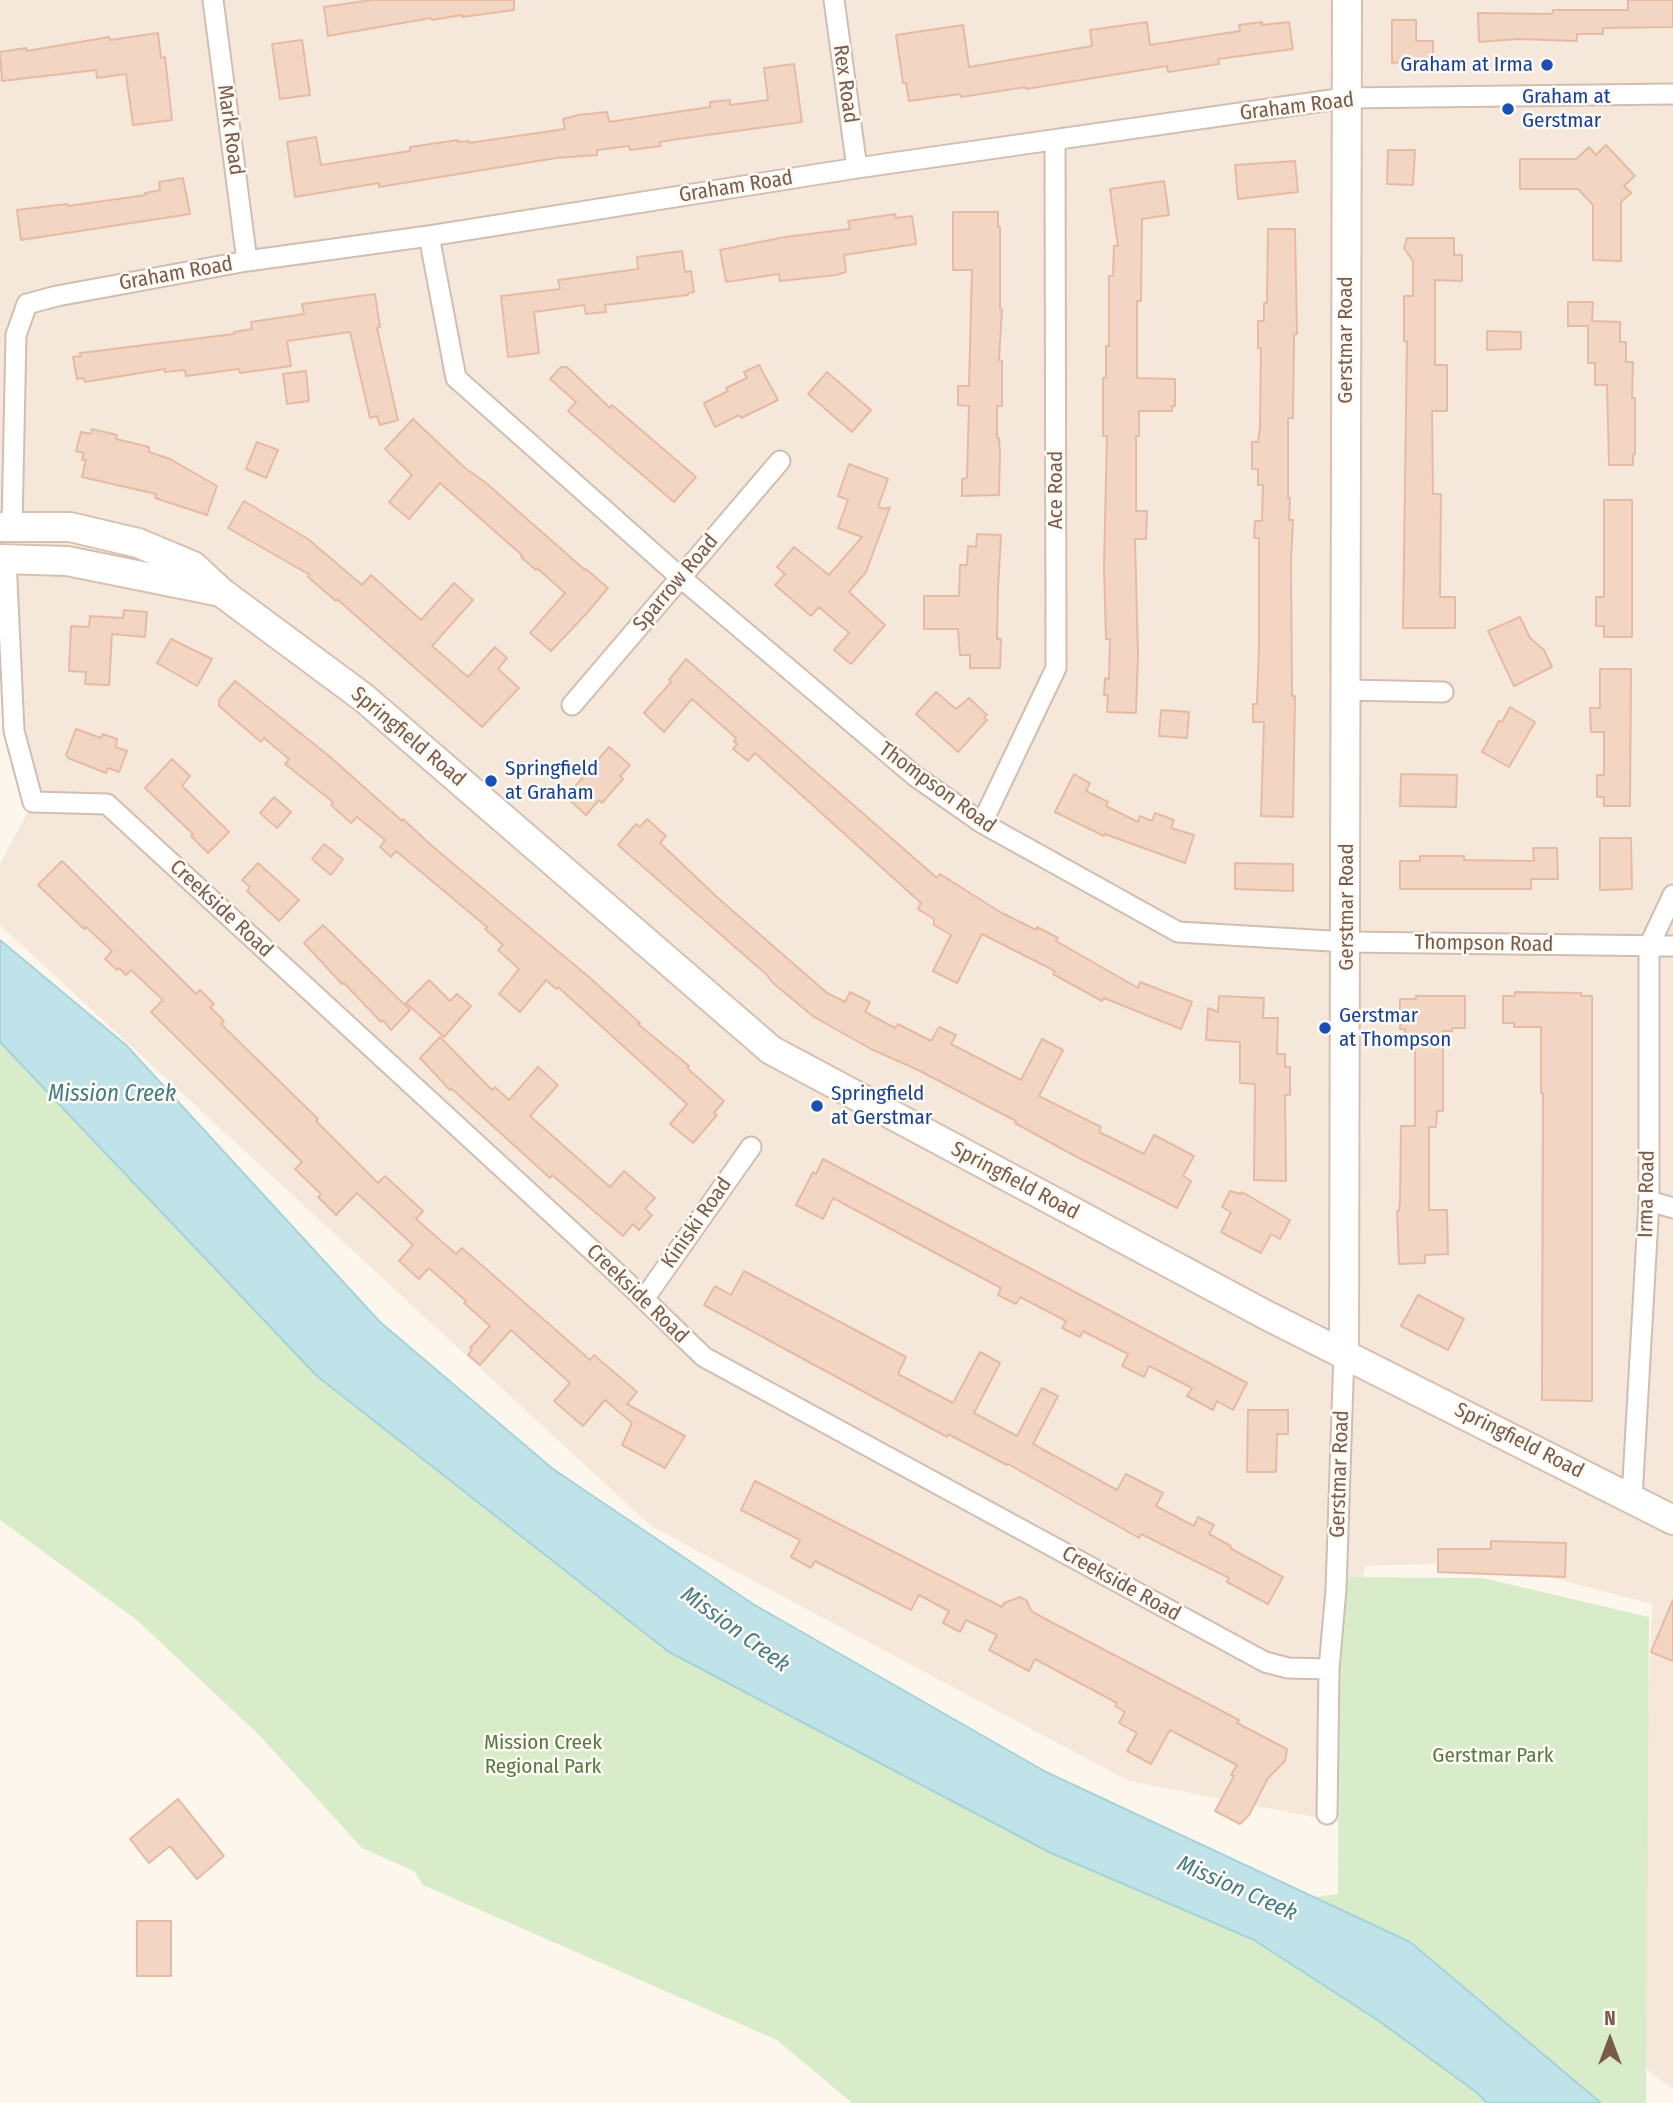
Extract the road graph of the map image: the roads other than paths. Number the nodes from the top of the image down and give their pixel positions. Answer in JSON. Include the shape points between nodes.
{"nodes":[{"id":1,"x":213,"y":0,"type":"edge"},
{"id":2,"x":834,"y":0,"type":"edge"},
{"id":3,"x":1347,"y":0,"type":"edge"},
{"id":4,"x":1673,"y":94,"type":"edge"},
{"id":5,"x":1345,"y":98,"type":"junction"},
{"id":6,"x":1055,"y":140,"type":"junction"},
{"id":7,"x":857,"y":167,"type":"junction"},
{"id":8,"x":429,"y":236,"type":"junction"},
{"id":9,"x":247,"y":261,"type":"junction"},
{"id":10,"x":780,"y":461,"type":"dead end"},
{"id":11,"x":6,"y":527,"type":"edge"},
{"id":12,"x":3,"y":559,"type":"edge"},
{"id":13,"x":680,"y":577,"type":"junction"},
{"id":14,"x":221,"y":592,"type":"junction"},
{"id":15,"x":1347,"y":690,"type":"junction"},
{"id":16,"x":1443,"y":692,"type":"dead end"},
{"id":17,"x":572,"y":705,"type":"dead end"},
{"id":18,"x":982,"y":823,"type":"junction"},
{"id":19,"x":1673,"y":895,"type":"edge"},
{"id":20,"x":1347,"y":942,"type":"junction"},
{"id":21,"x":1649,"y":946,"type":"junction"},
{"id":22,"x":1673,"y":946,"type":"edge"},
{"id":23,"x":751,"y":1147,"type":"dead end"},
{"id":24,"x":1649,"y":1201,"type":"junction"},
{"id":25,"x":1673,"y":1208,"type":"edge"},
{"id":26,"x":644,"y":1299,"type":"junction"},
{"id":27,"x":1345,"y":1353,"type":"junction"},
{"id":28,"x":1632,"y":1498,"type":"junction"},
{"id":29,"x":1673,"y":1520,"type":"edge"},
{"id":30,"x":1329,"y":1669,"type":"junction"},
{"id":31,"x":1327,"y":1814,"type":"dead end"}],
"edges":[{"from":1,"to":9,"type":"street","name":"Mark Road"},
{"from":2,"to":7,"type":"street","name":"Rex Road"},
{"from":3,"to":5,"type":"main road","name":"Gerstmar Road"},
{"from":4,"to":5,"type":"street","name":"Graham Road"},
{"from":5,"to":6,"type":"street","name":"Graham Road"},
{"from":5,"to":15,"type":"main road","name":"Gerstmar Road"},
{"from":6,"to":7,"type":"street","name":"Graham Road"},
{"from":6,"to":18,"type":"street","name":"Ace Road","via":[[1056,667]]},
{"from":7,"to":8,"type":"street","name":"Graham Road"},
{"from":8,"to":9,"type":"street","name":"Graham Road"},
{"from":8,"to":13,"type":"street","name":"Thompson Road","via":[[456,378]]},
{"from":9,"to":11,"type":"street","name":"Graham Road","via":[[27,304],[16,335]]},
{"from":10,"to":13,"type":"street","name":"Sparrow Road"},
{"from":11,"to":14,"type":"main road","name":"Springfield Road","via":[[70,527],[138,543],[193,566]]},
{"from":12,"to":14,"type":"main road","name":"Springfield Road","via":[[66,561]]},
{"from":12,"to":26,"type":"street","name":"Creekside Road","via":[[15,731],[33,802],[107,804]]},
{"from":13,"to":17,"type":"street","name":"Sparrow Road"},
{"from":13,"to":18,"type":"street","name":"Thompson Road","via":[[915,776]]},
{"from":14,"to":27,"type":"main road","name":"Springfield Road","via":[[364,698],[771,1050]]},
{"from":15,"to":16,"type":"street"},
{"from":15,"to":20,"type":"main road","name":"Gerstmar Road"},
{"from":18,"to":20,"type":"street","name":"Thompson Road","via":[[1178,932]]},
{"from":19,"to":21,"type":"street","name":"Irma Road"},
{"from":20,"to":21,"type":"street","name":"Thompson Road"},
{"from":20,"to":27,"type":"main road","name":"Gerstmar Road"},
{"from":21,"to":22,"type":"street","name":"Thompson Road"},
{"from":21,"to":24,"type":"street","name":"Irma Road"},
{"from":23,"to":26,"type":"street","name":"Kiniski Road"},
{"from":24,"to":25,"type":"street"},
{"from":24,"to":28,"type":"street","name":"Irma Road"},
{"from":26,"to":30,"type":"street","name":"Creekside Road","via":[[704,1357],[1265,1662]]},
{"from":27,"to":28,"type":"main road","name":"Springfield Road"},
{"from":27,"to":30,"type":"street","name":"Gerstmar Road"},
{"from":28,"to":29,"type":"main road","name":"Springfield Road"},
{"from":30,"to":31,"type":"street","name":"Gerstmar Road"}]}
